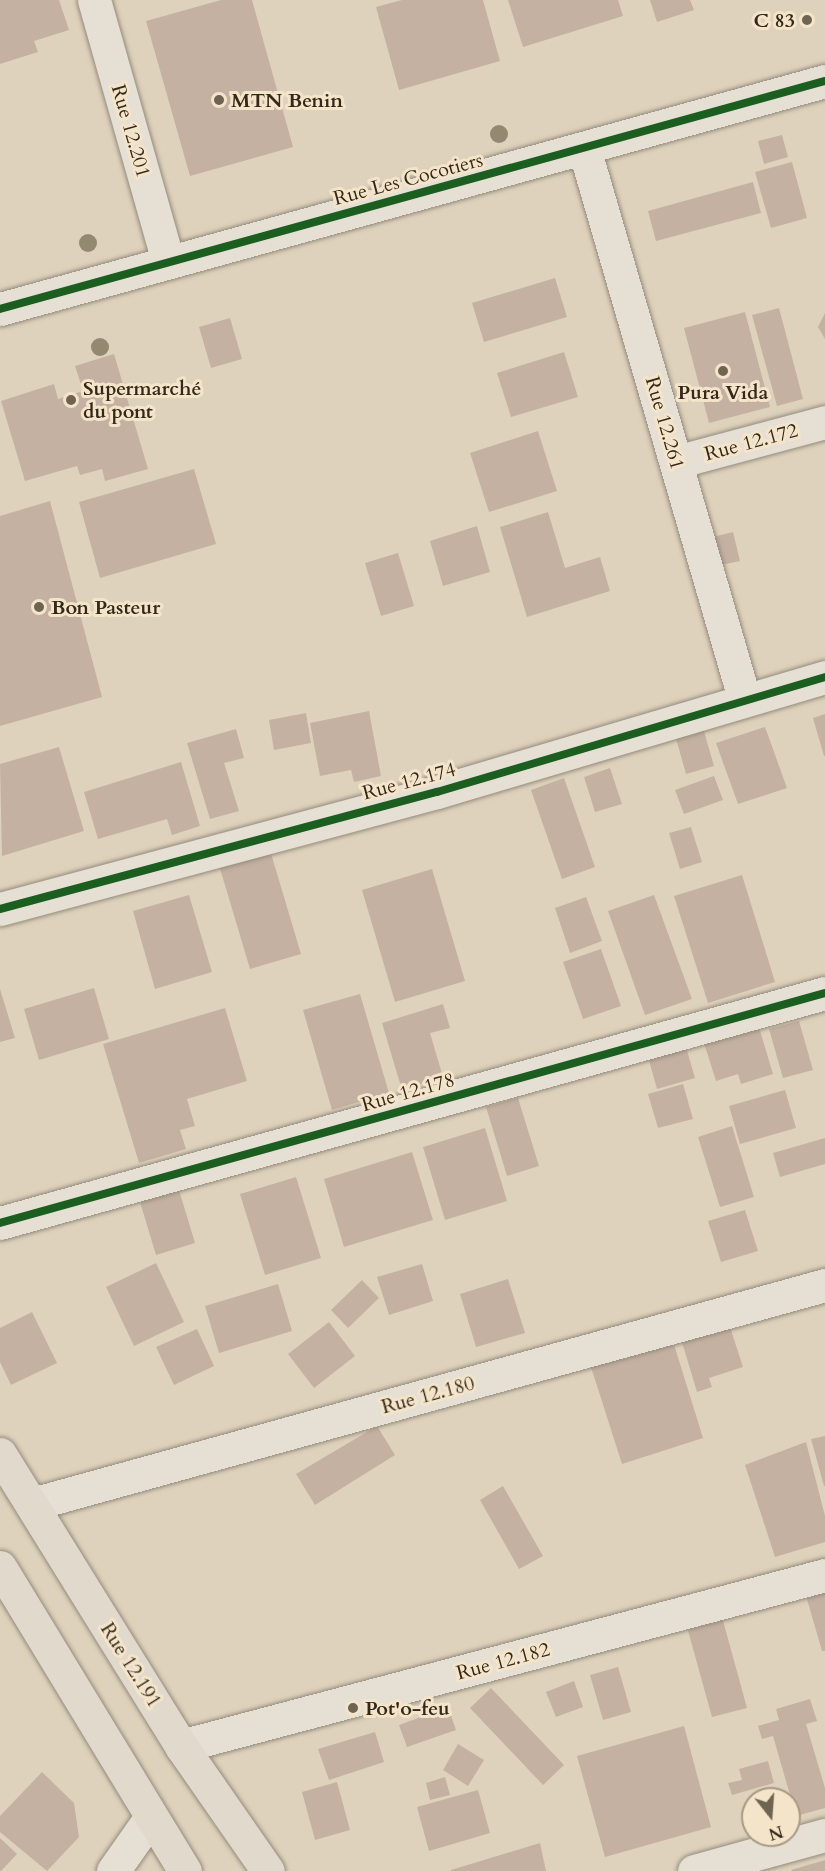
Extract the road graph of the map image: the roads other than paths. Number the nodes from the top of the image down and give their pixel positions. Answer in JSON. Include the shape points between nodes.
{"nodes":[{"id":1,"x":94,"y":0,"type":"edge"},
{"id":2,"x":825,"y":81,"type":"edge"},
{"id":3,"x":584,"y":148,"type":"junction"},
{"id":4,"x":168,"y":262,"type":"junction"},
{"id":5,"x":0,"y":309,"type":"edge"},
{"id":6,"x":825,"y":422,"type":"edge"},
{"id":7,"x":676,"y":462,"type":"junction"},
{"id":8,"x":825,"y":677,"type":"edge"},
{"id":9,"x":744,"y":698,"type":"junction"},
{"id":10,"x":0,"y":909,"type":"edge"},
{"id":11,"x":825,"y":993,"type":"edge"},
{"id":12,"x":0,"y":1222,"type":"edge"},
{"id":13,"x":825,"y":1285,"type":"edge"},
{"id":14,"x":0,"y":1454,"type":"edge"},
{"id":15,"x":32,"y":1504,"type":"junction"},
{"id":16,"x":0,"y":1568,"type":"edge"},
{"id":17,"x":825,"y":1575,"type":"edge"},
{"id":18,"x":181,"y":1746,"type":"junction"},
{"id":19,"x":151,"y":1817,"type":"junction"},
{"id":20,"x":825,"y":1834,"type":"edge"},
{"id":21,"x":113,"y":1871,"type":"edge"},
{"id":22,"x":185,"y":1871,"type":"edge"},
{"id":23,"x":268,"y":1871,"type":"edge"},
{"id":24,"x":694,"y":1871,"type":"edge"}],
"edges":[{"from":1,"to":4,"type":"street","name":"Rue 12.201"},
{"from":2,"to":3,"type":"street","name":"Rue Les Cocotiers"},
{"from":3,"to":4,"type":"street","name":"Rue Les Cocotiers"},
{"from":3,"to":7,"type":"street","name":"Rue 12.261"},
{"from":4,"to":5,"type":"street","name":"Rue Les Cocotiers"},
{"from":6,"to":7,"type":"street","name":"Rue 12.172"},
{"from":7,"to":9,"type":"street","name":"Rue 12.261"},
{"from":8,"to":9,"type":"street","name":"Rue 12.174"},
{"from":9,"to":10,"type":"street","name":"Rue 12.174","via":[[437,792]]},
{"from":11,"to":12,"type":"street","name":"Rue 12.178"},
{"from":13,"to":15,"type":"street","name":"Rue 12.180"},
{"from":14,"to":15,"type":"main road","name":"Rue 12.191"},
{"from":15,"to":18,"type":"main road","name":"Rue 12.191"},
{"from":16,"to":19,"type":"main road"},
{"from":17,"to":18,"type":"street","name":"Rue 12.182"},
{"from":18,"to":23,"type":"main road","name":"Rue 12.191"},
{"from":19,"to":21,"type":"street"},
{"from":19,"to":22,"type":"main road"},
{"from":20,"to":24,"type":"street"}]}
